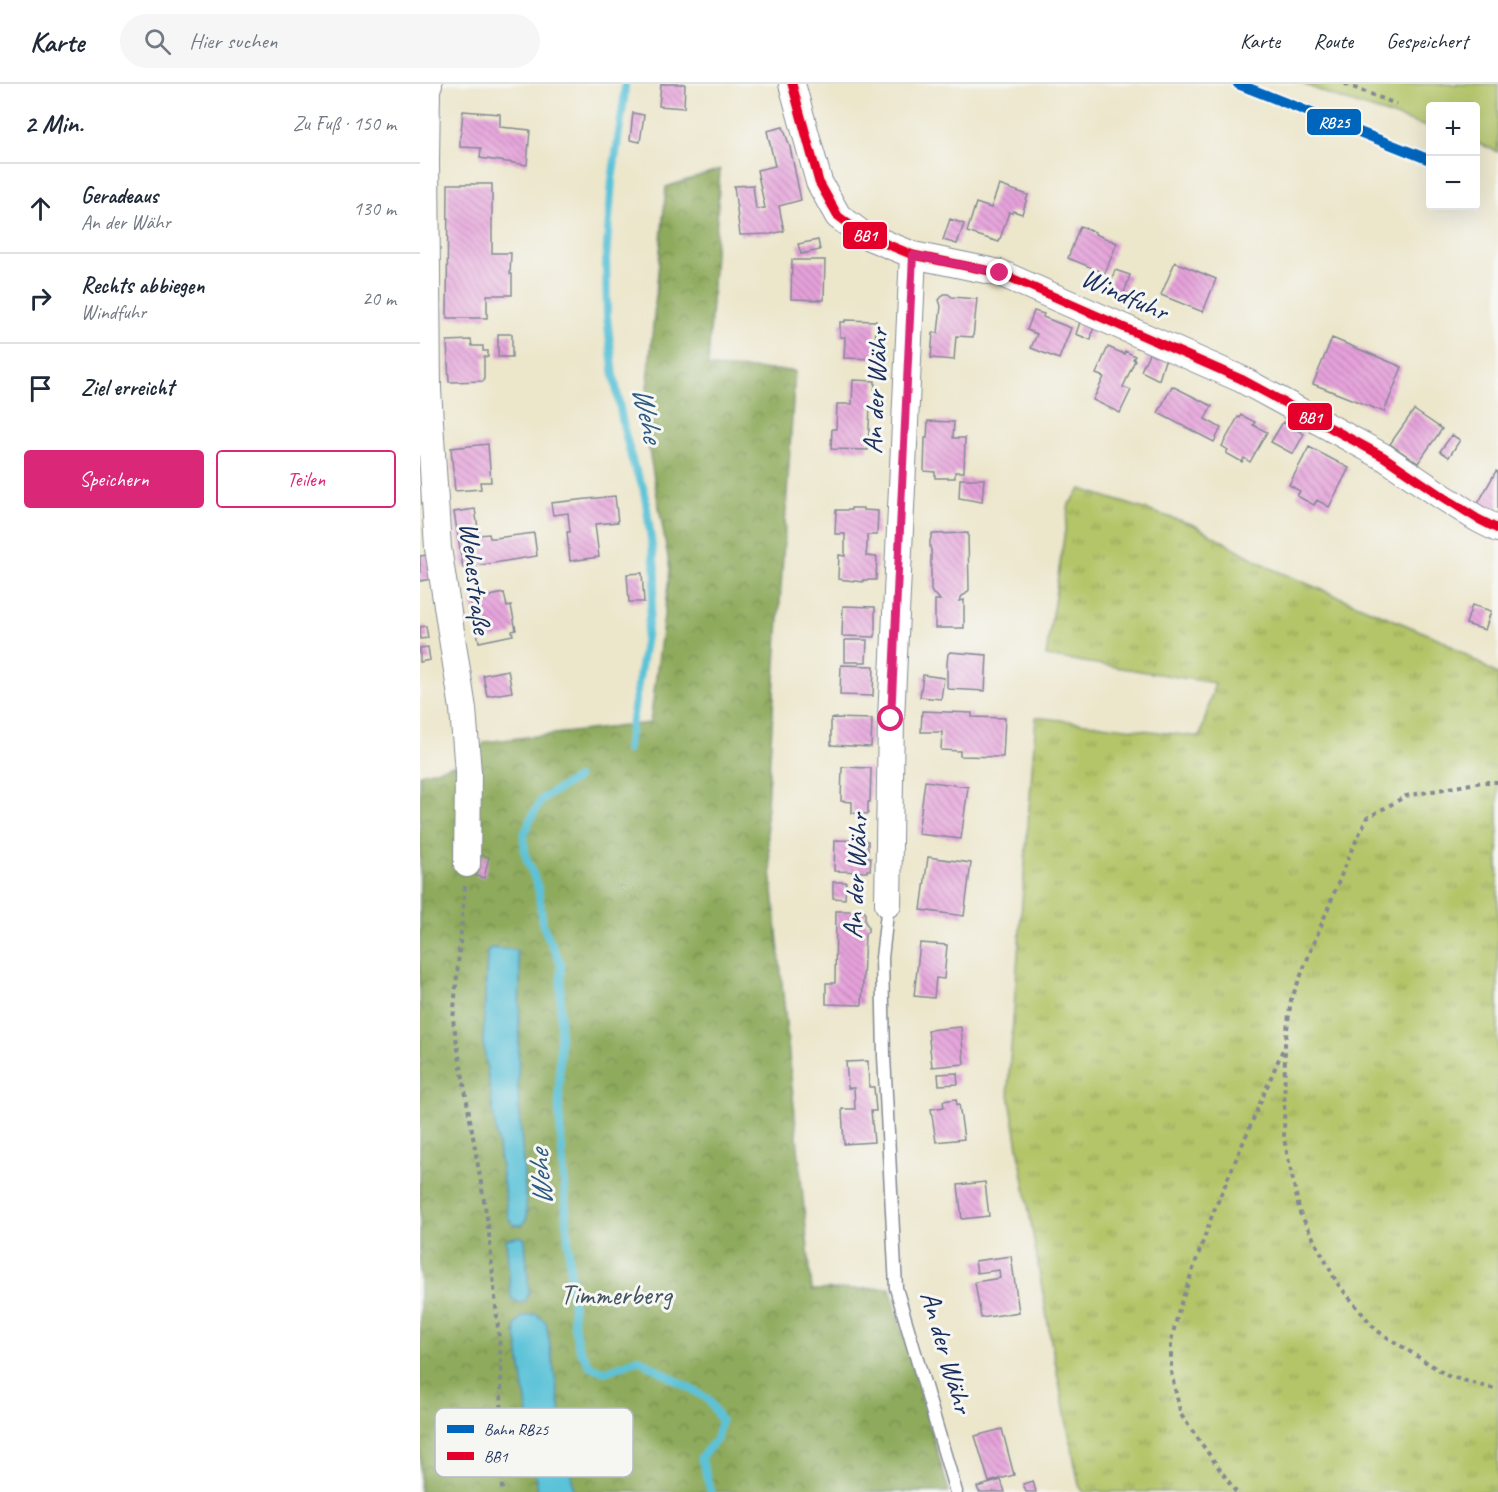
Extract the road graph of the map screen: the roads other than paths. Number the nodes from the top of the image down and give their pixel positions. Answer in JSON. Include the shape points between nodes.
{"nodes":[{"id":1,"x":792,"y":84,"type":"edge"},
{"id":2,"x":425,"y":89,"type":"edge"},
{"id":3,"x":423,"y":168,"type":"edge"},
{"id":4,"x":913,"y":255,"type":"junction"},
{"id":5,"x":1498,"y":529,"type":"edge"},
{"id":6,"x":468,"y":864,"type":"road end"},
{"id":7,"x":888,"y":904,"type":"joint"},
{"id":8,"x":956,"y":1492,"type":"edge"}],
"edges":[{"from":1,"to":4,"type":"street","name":"Windfuhr","via":[[819,182],[838,216],[862,234]]},
{"from":2,"to":3,"type":"street","name":"Wehestraße"},
{"from":3,"to":6,"type":"street","name":"Wehestraße","via":[[428,401],[438,548],[463,709]]},
{"from":4,"to":5,"type":"street","name":"Windfuhr","via":[[1000,273],[1241,379],[1384,457]]},
{"from":4,"to":7,"type":"street","name":"An der Währ","via":[[891,719]]},
{"from":7,"to":8,"type":"lane","name":"An der Währ","via":[[882,958],[884,1056],[896,1288]]}]}
